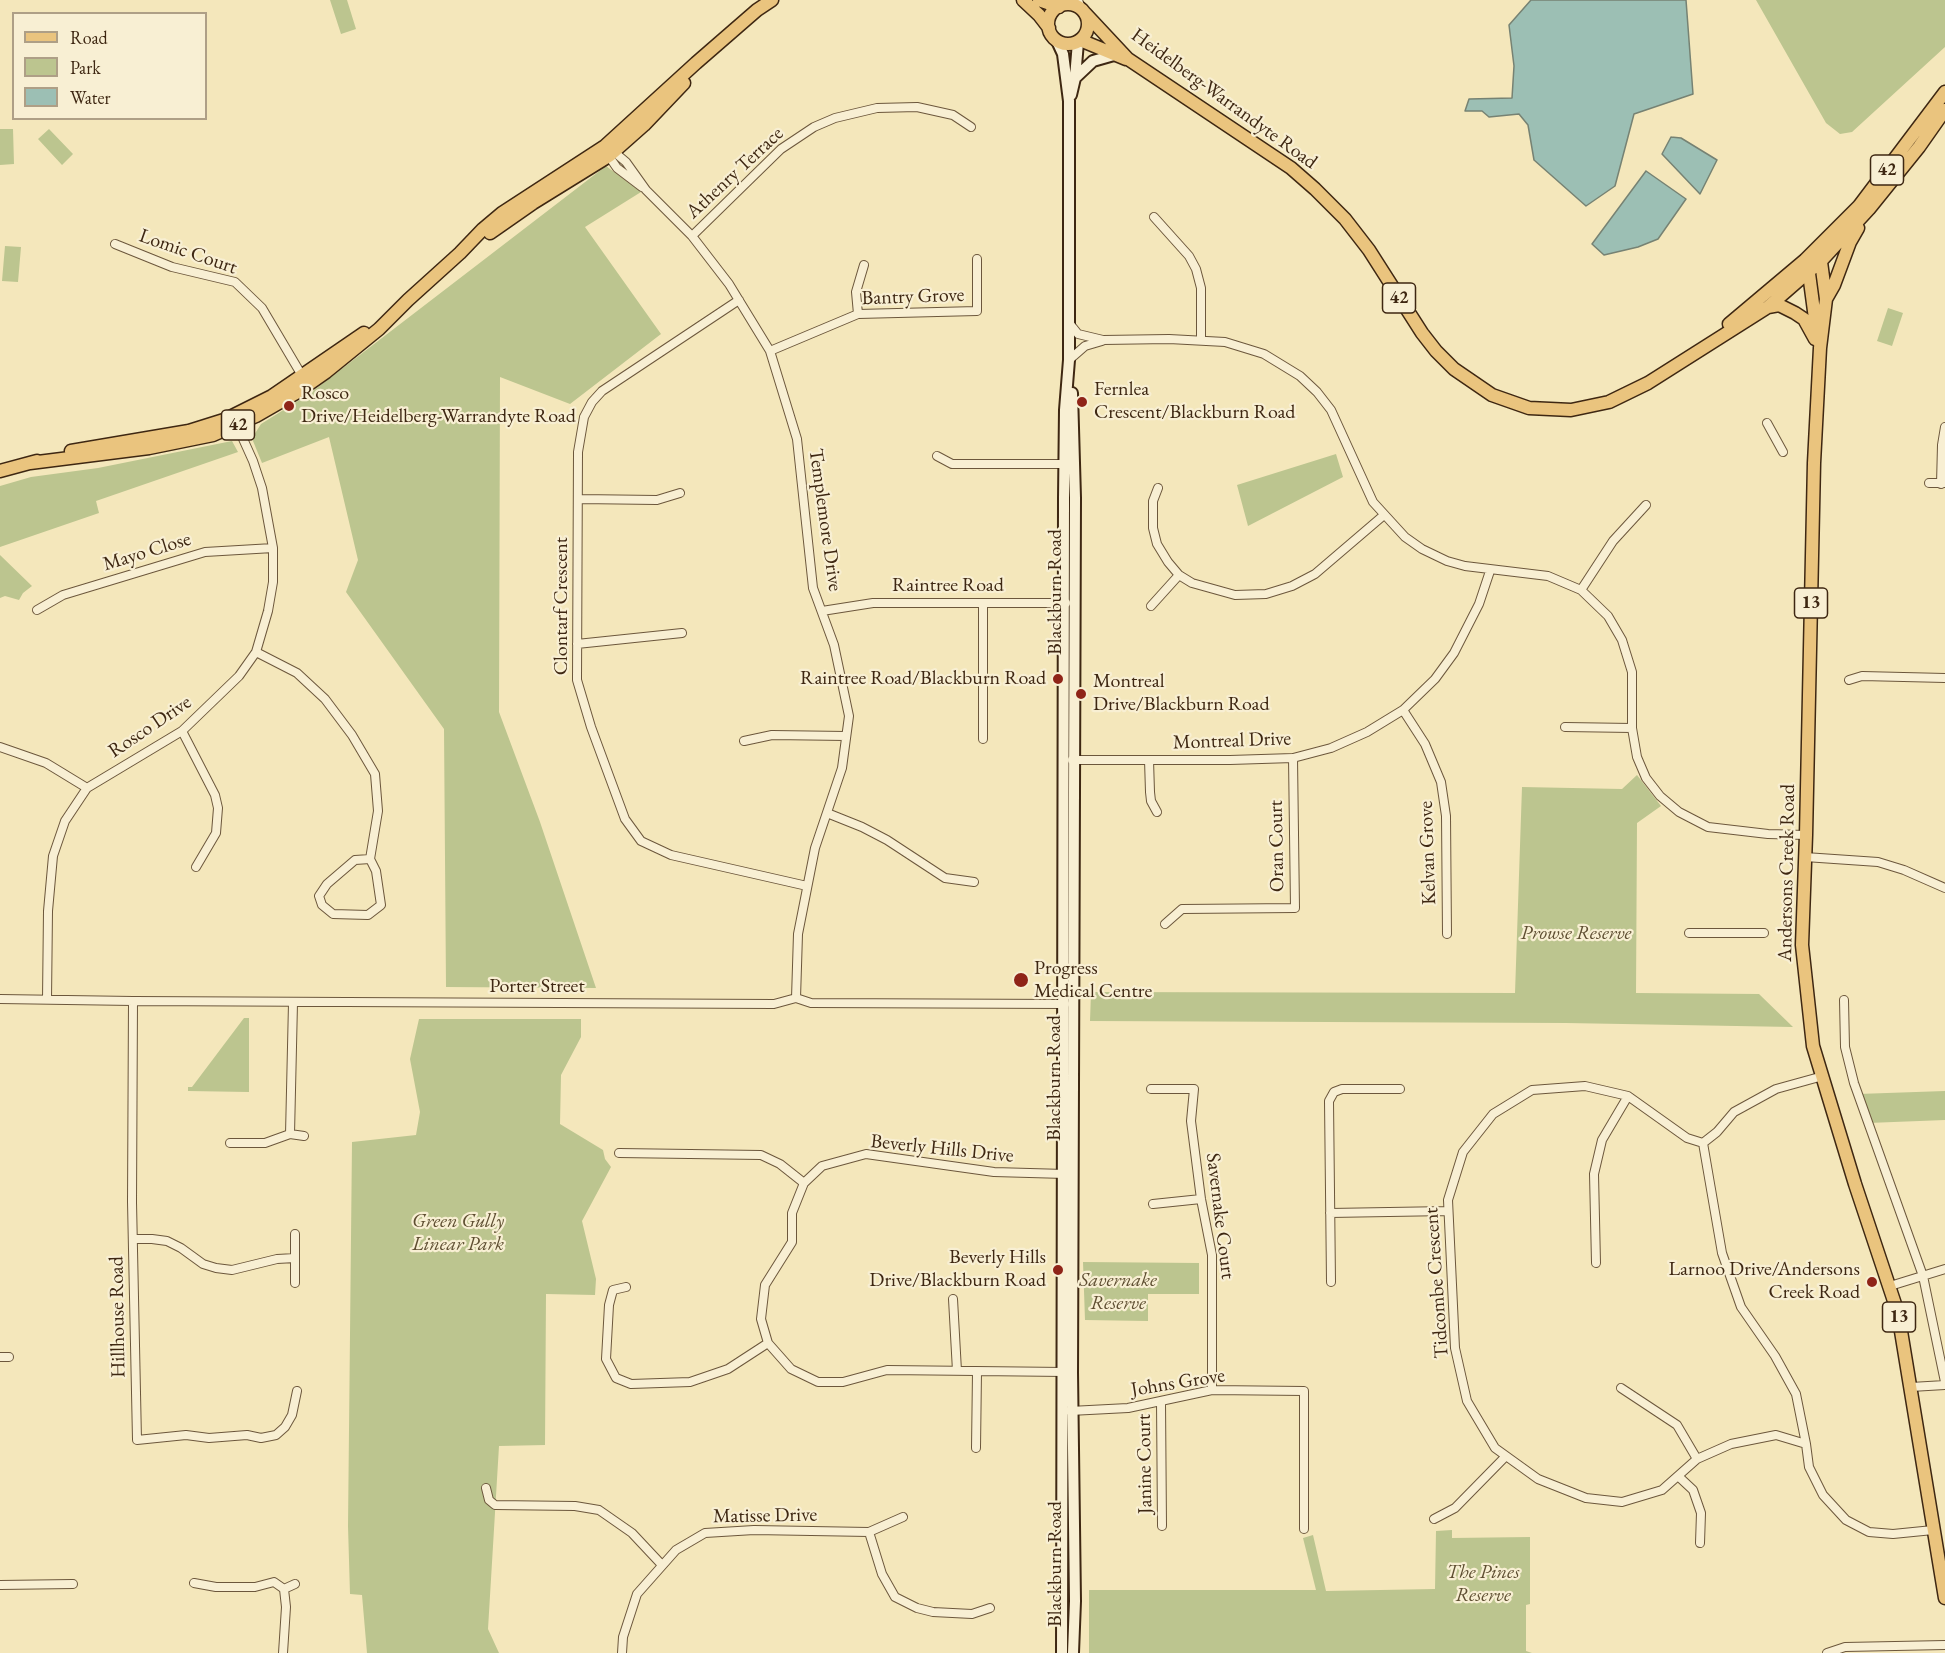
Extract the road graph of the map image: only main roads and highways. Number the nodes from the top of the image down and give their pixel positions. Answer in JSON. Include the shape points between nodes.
{"nodes":[{"id":1,"x":772,"y":0,"type":"edge"},
{"id":2,"x":1023,"y":0,"type":"edge"},
{"id":3,"x":1040,"y":0,"type":"edge"},
{"id":4,"x":1060,"y":4,"type":"edge"},
{"id":5,"x":1081,"y":7,"type":"edge"},
{"id":6,"x":1049,"y":28,"type":"junction"},
{"id":7,"x":1057,"y":41,"type":"junction"},
{"id":8,"x":1079,"y":41,"type":"junction"},
{"id":9,"x":1114,"y":55,"type":"junction"},
{"id":10,"x":1128,"y":59,"type":"junction"},
{"id":11,"x":1075,"y":78,"type":"junction"},
{"id":12,"x":1944,"y":96,"type":"edge"},
{"id":13,"x":1069,"y":100,"type":"junction"},
{"id":14,"x":1945,"y":110,"type":"edge"},
{"id":15,"x":1869,"y":209,"type":"junction"},
{"id":16,"x":1819,"y":247,"type":"junction"},
{"id":17,"x":1822,"y":260,"type":"junction"},
{"id":18,"x":1807,"y":266,"type":"junction"},
{"id":19,"x":1826,"y":299,"type":"junction"},
{"id":20,"x":1768,"y":307,"type":"junction"},
{"id":21,"x":1703,"y":346,"type":"junction"},
{"id":22,"x":1820,"y":348,"type":"junction"},
{"id":23,"x":1068,"y":360,"type":"junction"},
{"id":24,"x":0,"y":471,"type":"edge"},
{"id":25,"x":1069,"y":602,"type":"junction"},
{"id":26,"x":1068,"y":1412,"type":"junction"},
{"id":27,"x":1941,"y":1556,"type":"edge"},
{"id":28,"x":1945,"y":1598,"type":"edge"},
{"id":29,"x":1062,"y":1653,"type":"edge"},
{"id":30,"x":1073,"y":1653,"type":"edge"}],
"edges":[{"from":1,"to":24,"type":"main road","number":"42","via":[[719,45],[651,118],[460,253],[379,329],[305,381],[213,435]]},
{"from":2,"to":6,"type":"main road"},
{"from":3,"to":4,"type":"main road"},
{"from":4,"to":5,"type":"main road"},
{"from":4,"to":6,"type":"main road","via":[[1050,16]]},
{"from":5,"to":8,"type":"main road","via":[[1088,28]]},
{"from":5,"to":10,"type":"main road","name":"Heidelberg-Warrandyte Road","number":"42"},
{"from":6,"to":7,"type":"main road"},
{"from":7,"to":8,"type":"main road","number":"42"},
{"from":7,"to":13,"type":"main road","name":"Blackburn Road","via":[[1063,54]]},
{"from":8,"to":9,"type":"main road","name":"Heidelberg-Warrandyte Road","number":"42"},
{"from":8,"to":11,"type":"main road","name":"Blackburn Road"},
{"from":9,"to":10,"type":"main road","number":"42"},
{"from":9,"to":11,"type":"main road","via":[[1093,61]]},
{"from":10,"to":21,"type":"main road","name":"Heidelberg-Warrandyte Road","number":"42","via":[[1291,168],[1315,189],[1369,250],[1436,351],[1454,369],[1492,395],[1529,408],[1590,407],[1648,383]]},
{"from":11,"to":13,"type":"main road","name":"Blackburn Road"},
{"from":12,"to":16,"type":"main road","name":"Heidelberg-Warrandyte Road","number":"42","via":[[1859,206]]},
{"from":13,"to":23,"type":"main road","name":"Blackburn Road"},
{"from":14,"to":15,"type":"main road","name":"Heidelberg-Warrandyte Road","number":"42"},
{"from":15,"to":17,"type":"main road","name":"Heidelberg-Warrandyte Road","number":"42"},
{"from":15,"to":19,"type":"main road"},
{"from":16,"to":17,"type":"main road","name":"Andersons Creek Road","number":"13"},
{"from":16,"to":18,"type":"main road","name":"Heidelberg-Warrandyte Road","number":"42"},
{"from":17,"to":18,"type":"main road","name":"Heidelberg-Warrandyte Road","number":"42"},
{"from":17,"to":19,"type":"main road","name":"Andersons Creek Road","number":"13"},
{"from":18,"to":20,"type":"main road","name":"Heidelberg-Warrandyte Road","number":"42"},
{"from":18,"to":21,"type":"main road","name":"Heidelberg-Warrandyte Road","number":"42"},
{"from":18,"to":22,"type":"main road","name":"Andersons Creek Road","number":"13"},
{"from":19,"to":22,"type":"main road","name":"Andersons Creek Road","number":"13"},
{"from":20,"to":21,"type":"main road","name":"Heidelberg-Warrandyte Road","number":"42"},
{"from":20,"to":22,"type":"main road","via":[[1779,305],[1804,320]]},
{"from":22,"to":27,"type":"main road","name":"Andersons Creek Road","number":"13","via":[[1802,945],[1813,1046],[1898,1313],[1933,1530]]},
{"from":23,"to":25,"type":"main road","name":"Blackburn Road","via":[[1065,464]]},
{"from":23,"to":25,"type":"main road","name":"Blackburn Road","via":[[1075,487]]},
{"from":25,"to":26,"type":"main road","name":"Blackburn Road"},
{"from":26,"to":29,"type":"main road","name":"Blackburn Road"},
{"from":26,"to":30,"type":"main road","name":"Blackburn Road","via":[[1075,1601]]},
{"from":27,"to":28,"type":"main road","name":"Andersons Creek Road","number":"13"}]}
